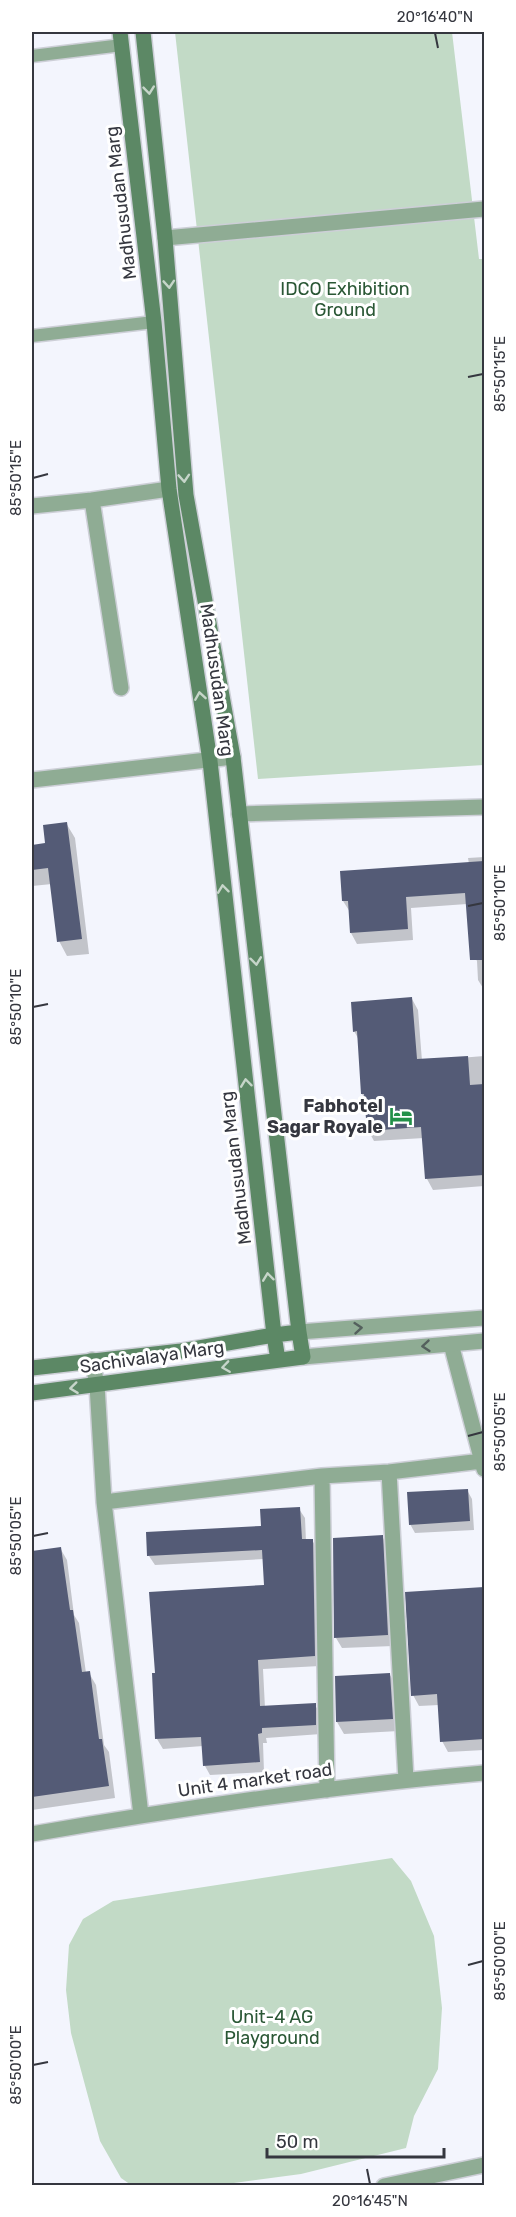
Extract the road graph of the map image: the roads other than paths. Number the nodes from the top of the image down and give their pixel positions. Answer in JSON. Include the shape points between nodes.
{"nodes":[{"id":1,"x":143,"y":32,"type":"edge"},
{"id":2,"x":121,"y":38,"type":"edge"},
{"id":3,"x":32,"y":56,"type":"edge"},
{"id":4,"x":484,"y":209,"type":"edge"},
{"id":5,"x":165,"y":238,"type":"junction"},
{"id":6,"x":154,"y":322,"type":"junction"},
{"id":7,"x":32,"y":336,"type":"edge"},
{"id":8,"x":169,"y":489,"type":"junction"},
{"id":9,"x":92,"y":500,"type":"junction"},
{"id":10,"x":32,"y":506,"type":"edge"},
{"id":11,"x":121,"y":688,"type":"dead end"},
{"id":12,"x":233,"y":757,"type":"junction"},
{"id":13,"x":210,"y":761,"type":"junction"},
{"id":14,"x":32,"y":780,"type":"edge"},
{"id":15,"x":484,"y":807,"type":"edge"},
{"id":16,"x":239,"y":814,"type":"junction"},
{"id":17,"x":484,"y":1318,"type":"edge"},
{"id":18,"x":299,"y":1332,"type":"junction"},
{"id":19,"x":274,"y":1335,"type":"junction"},
{"id":20,"x":484,"y":1341,"type":"edge"},
{"id":21,"x":451,"y":1344,"type":"junction"},
{"id":22,"x":303,"y":1357,"type":"junction"},
{"id":23,"x":92,"y":1360,"type":"junction"},
{"id":24,"x":278,"y":1360,"type":"junction"},
{"id":25,"x":32,"y":1368,"type":"edge"},
{"id":26,"x":97,"y":1385,"type":"junction"},
{"id":27,"x":32,"y":1393,"type":"edge"},
{"id":28,"x":483,"y":1465,"type":"edge"},
{"id":29,"x":389,"y":1472,"type":"junction"},
{"id":30,"x":322,"y":1476,"type":"junction"},
{"id":31,"x":104,"y":1502,"type":"junction"},
{"id":32,"x":484,"y":1773,"type":"edge"},
{"id":33,"x":406,"y":1780,"type":"junction"},
{"id":34,"x":327,"y":1790,"type":"junction"},
{"id":35,"x":141,"y":1815,"type":"junction"},
{"id":36,"x":32,"y":1834,"type":"edge"},
{"id":37,"x":484,"y":2165,"type":"edge"},
{"id":38,"x":385,"y":2185,"type":"edge"}],
"edges":[{"from":1,"to":5,"type":"main road","name":"Madhusudan Marg","one_way":true},
{"from":2,"to":3,"type":"lane"},
{"from":2,"to":6,"type":"main road","name":"Madhusudan Marg"},
{"from":4,"to":5,"type":"street"},
{"from":5,"to":12,"type":"main road","name":"Madhusudan Marg","one_way":true,"via":[[186,495]]},
{"from":6,"to":7,"type":"lane"},
{"from":6,"to":8,"type":"main road","name":"Madhusudan Marg"},
{"from":8,"to":9,"type":"street"},
{"from":13,"to":8,"type":"main road","name":"Madhusudan Marg","one_way":true},
{"from":9,"to":10,"type":"street"},
{"from":9,"to":11,"type":"street"},
{"from":12,"to":13,"type":"street"},
{"from":12,"to":16,"type":"main road","name":"Madhusudan Marg"},
{"from":13,"to":14,"type":"street"},
{"from":19,"to":13,"type":"main road","name":"Madhusudan Marg","one_way":true},
{"from":15,"to":16,"type":"street"},
{"from":16,"to":18,"type":"main road","name":"Madhusudan Marg","one_way":true},
{"from":18,"to":17,"type":"street","one_way":true},
{"from":18,"to":19,"type":"main road","name":"Sachivalaya Marg"},
{"from":18,"to":22,"type":"main road","name":"Madhusudan Marg"},
{"from":19,"to":23,"type":"main road","name":"Sachivalaya Marg"},
{"from":19,"to":24,"type":"main road","name":"Madhusudan Marg"},
{"from":20,"to":21,"type":"street"},
{"from":21,"to":22,"type":"street","one_way":true},
{"from":21,"to":28,"type":"street"},
{"from":22,"to":24,"type":"main road","name":"Sachivalaya Marg"},
{"from":23,"to":25,"type":"main road","name":"Sachivalaya Marg"},
{"from":23,"to":26,"type":"street"},
{"from":24,"to":26,"type":"main road","name":"Sachivalaya Marg","one_way":true},
{"from":26,"to":27,"type":"main road","name":"Sachivalaya Marg","one_way":true},
{"from":26,"to":31,"type":"street"},
{"from":28,"to":29,"type":"street"},
{"from":29,"to":30,"type":"street"},
{"from":29,"to":33,"type":"street"},
{"from":30,"to":31,"type":"street"},
{"from":30,"to":34,"type":"street"},
{"from":31,"to":35,"type":"street"},
{"from":32,"to":33,"type":"street","name":"Unit 4 market road"},
{"from":33,"to":34,"type":"street","name":"Unit 4 market road"},
{"from":34,"to":35,"type":"street","name":"Unit 4 market road"},
{"from":35,"to":36,"type":"street","name":"Unit 4 market road"},
{"from":37,"to":38,"type":"street"}]}
